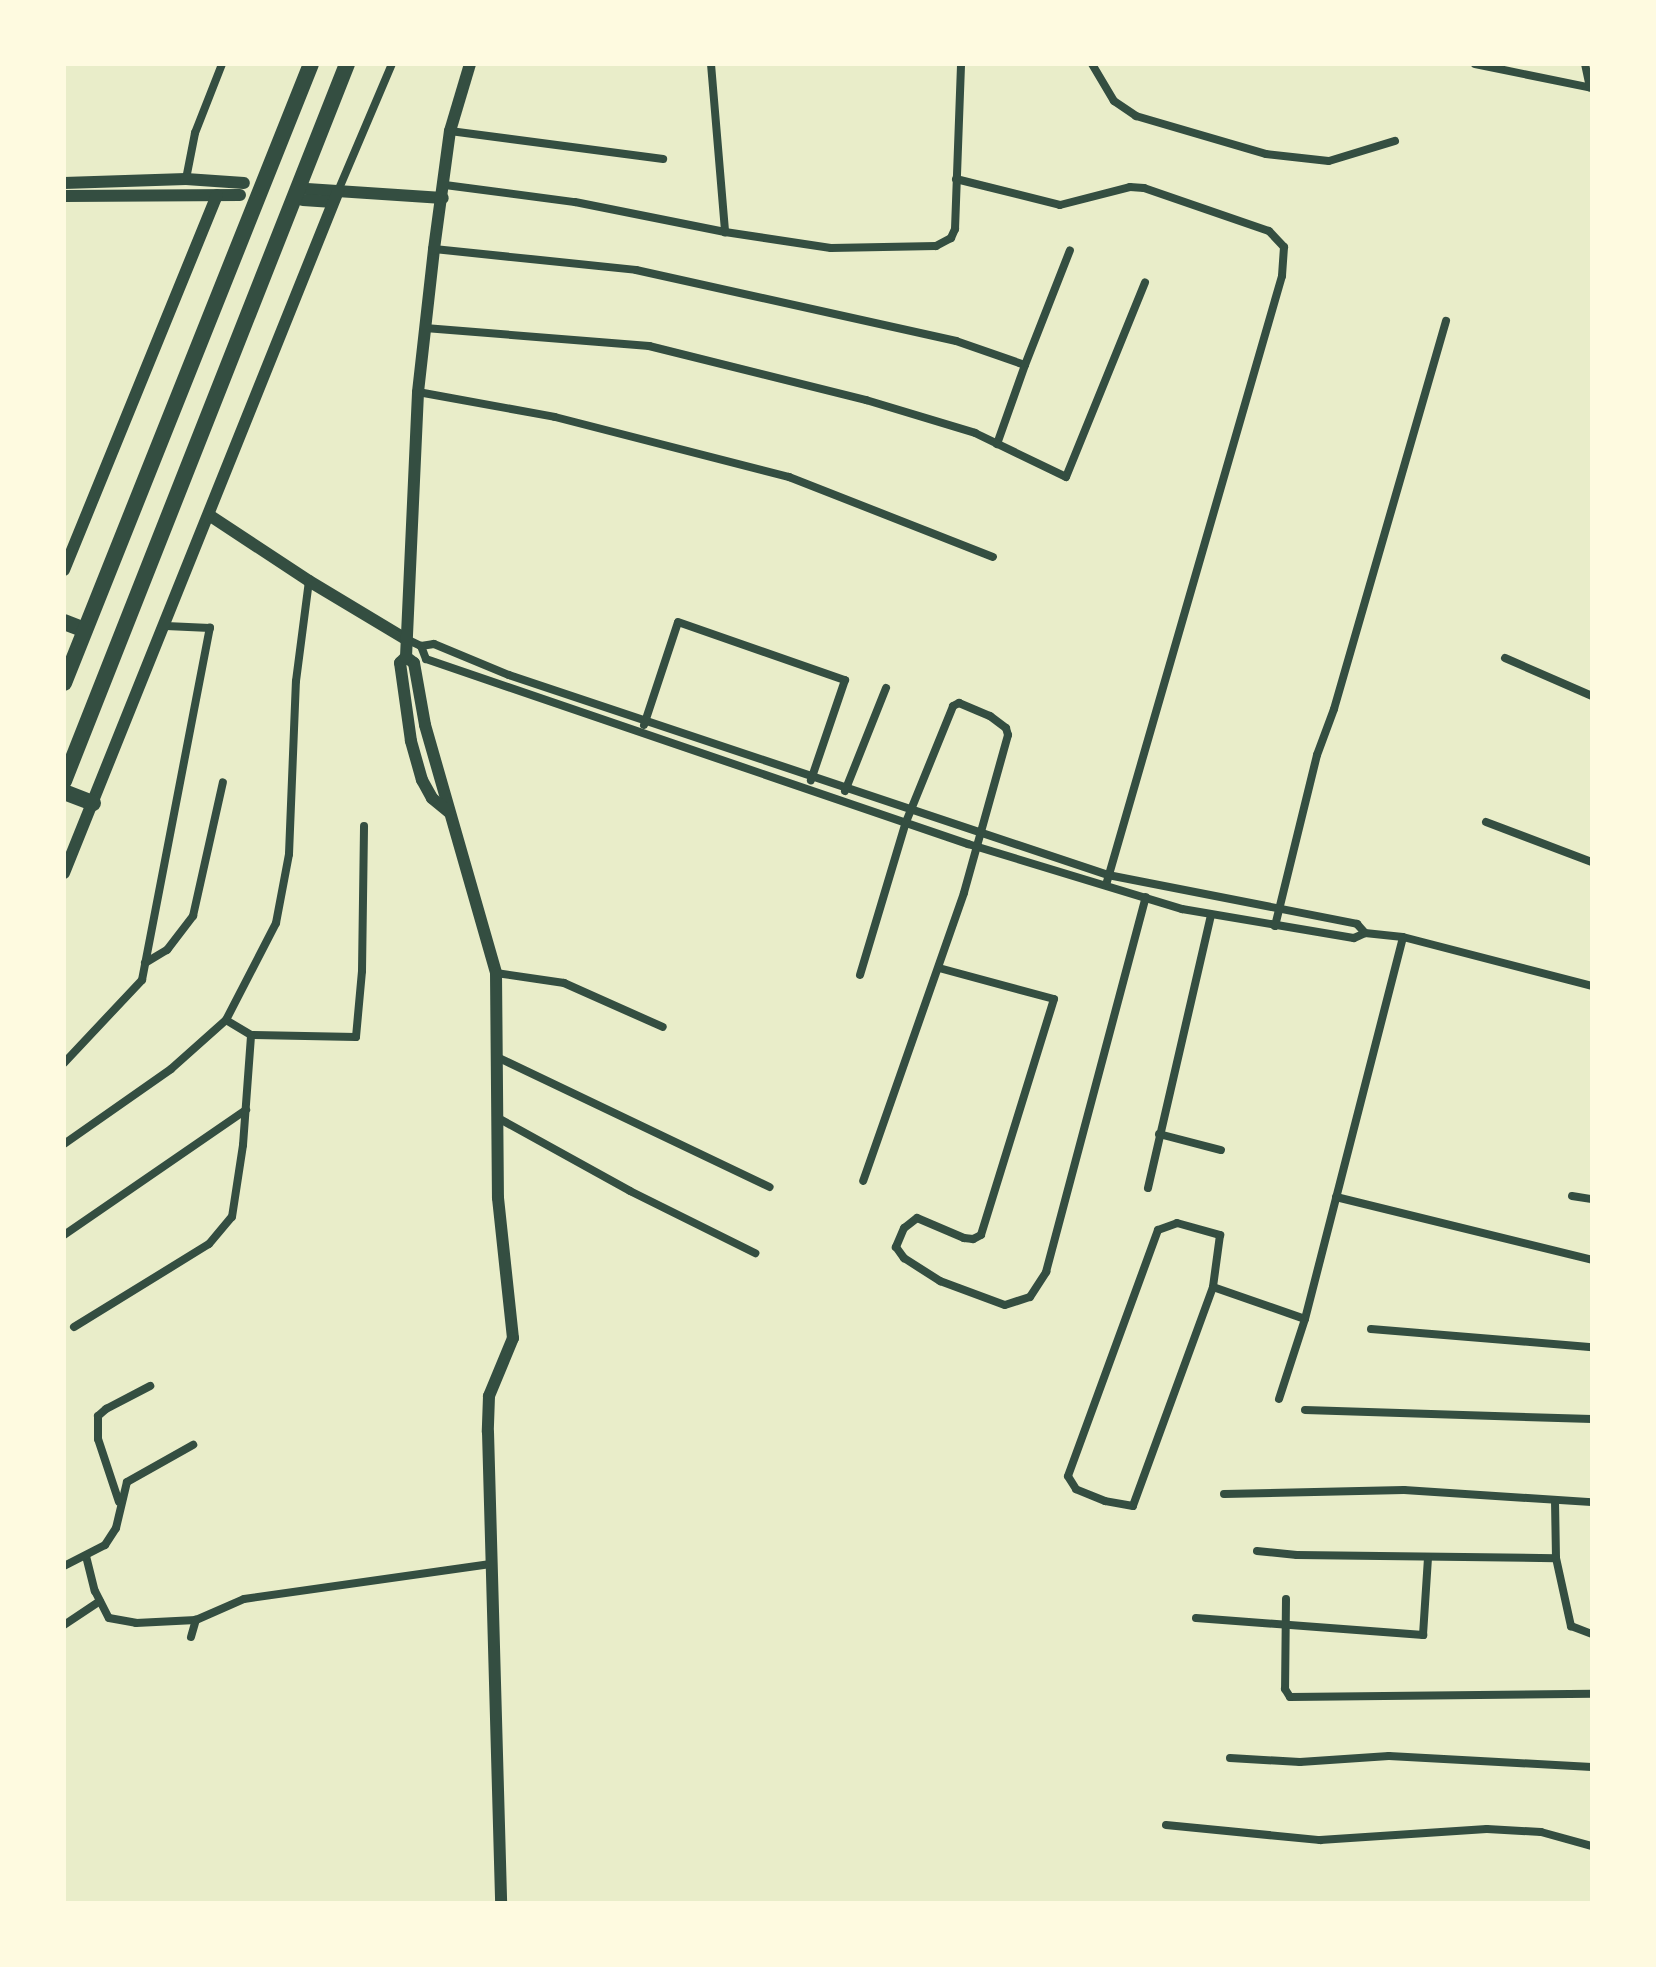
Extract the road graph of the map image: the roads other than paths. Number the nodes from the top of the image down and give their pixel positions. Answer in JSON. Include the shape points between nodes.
{"nodes":[{"id":1,"x":222,"y":64,"type":"edge"},
{"id":2,"x":311,"y":64,"type":"edge"},
{"id":3,"x":347,"y":64,"type":"edge"},
{"id":4,"x":392,"y":64,"type":"edge"},
{"id":5,"x":470,"y":64,"type":"edge"},
{"id":6,"x":711,"y":64,"type":"edge"},
{"id":7,"x":961,"y":64,"type":"edge"},
{"id":8,"x":1092,"y":64,"type":"edge"},
{"id":9,"x":1475,"y":64,"type":"edge"},
{"id":10,"x":1585,"y":64,"type":"edge"},
{"id":11,"x":1591,"y":87,"type":"edge"},
{"id":12,"x":450,"y":131,"type":"junction"},
{"id":13,"x":1395,"y":141,"type":"dead end"},
{"id":14,"x":663,"y":159,"type":"dead end"},
{"id":15,"x":186,"y":179,"type":"junction"},
{"id":16,"x":956,"y":179,"type":"junction"},
{"id":17,"x":64,"y":183,"type":"edge"},
{"id":18,"x":444,"y":192,"type":"junction"},
{"id":19,"x":305,"y":194,"type":"dead end"},
{"id":20,"x":217,"y":195,"type":"junction"},
{"id":21,"x":64,"y":196,"type":"edge"},
{"id":22,"x":336,"y":196,"type":"junction"},
{"id":23,"x":725,"y":232,"type":"junction"},
{"id":24,"x":434,"y":249,"type":"junction"},
{"id":25,"x":1070,"y":250,"type":"dead end"},
{"id":26,"x":1145,"y":282,"type":"dead end"},
{"id":27,"x":1446,"y":321,"type":"dead end"},
{"id":28,"x":425,"y":328,"type":"junction"},
{"id":29,"x":1025,"y":365,"type":"junction"},
{"id":30,"x":418,"y":392,"type":"junction"},
{"id":31,"x":997,"y":444,"type":"junction"},
{"id":32,"x":209,"y":515,"type":"junction"},
{"id":33,"x":993,"y":557,"type":"dead end"},
{"id":34,"x":64,"y":570,"type":"edge"},
{"id":35,"x":309,"y":581,"type":"junction"},
{"id":36,"x":64,"y":622,"type":"edge"},
{"id":37,"x":166,"y":626,"type":"junction"},
{"id":38,"x":85,"y":630,"type":"junction"},
{"id":39,"x":404,"y":638,"type":"junction"},
{"id":40,"x":421,"y":646,"type":"junction"},
{"id":41,"x":406,"y":657,"type":"junction"},
{"id":42,"x":1505,"y":658,"type":"dead end"},
{"id":43,"x":64,"y":683,"type":"edge"},
{"id":44,"x":886,"y":688,"type":"dead end"},
{"id":45,"x":1592,"y":696,"type":"edge"},
{"id":46,"x":645,"y":720,"type":"junction"},
{"id":47,"x":641,"y":732,"type":"junction"},
{"id":48,"x":812,"y":776,"type":"junction"},
{"id":49,"x":64,"y":781,"type":"edge"},
{"id":50,"x":223,"y":782,"type":"dead end"},
{"id":51,"x":846,"y":787,"type":"junction"},
{"id":52,"x":808,"y":788,"type":"junction"},
{"id":53,"x":64,"y":792,"type":"edge"},
{"id":54,"x":842,"y":800,"type":"junction"},
{"id":55,"x":93,"y":803,"type":"junction"},
{"id":56,"x":912,"y":810,"type":"junction"},
{"id":57,"x":449,"y":812,"type":"junction"},
{"id":58,"x":906,"y":822,"type":"junction"},
{"id":59,"x":1486,"y":822,"type":"dead end"},
{"id":60,"x":364,"y":826,"type":"dead end"},
{"id":61,"x":979,"y":833,"type":"junction"},
{"id":62,"x":978,"y":846,"type":"junction"},
{"id":63,"x":1592,"y":862,"type":"edge"},
{"id":64,"x":64,"y":873,"type":"edge"},
{"id":65,"x":1107,"y":880,"type":"junction"},
{"id":66,"x":1146,"y":897,"type":"junction"},
{"id":67,"x":1278,"y":910,"type":"junction"},
{"id":68,"x":1211,"y":915,"type":"junction"},
{"id":69,"x":1275,"y":926,"type":"junction"},
{"id":70,"x":1365,"y":933,"type":"junction"},
{"id":71,"x":1403,"y":937,"type":"junction"},
{"id":72,"x":145,"y":963,"type":"junction"},
{"id":73,"x":939,"y":968,"type":"junction"},
{"id":74,"x":496,"y":973,"type":"junction"},
{"id":75,"x":860,"y":975,"type":"dead end"},
{"id":76,"x":1592,"y":986,"type":"edge"},
{"id":77,"x":226,"y":1020,"type":"junction"},
{"id":78,"x":663,"y":1027,"type":"dead end"},
{"id":79,"x":251,"y":1035,"type":"junction"},
{"id":80,"x":497,"y":1057,"type":"junction"},
{"id":81,"x":64,"y":1063,"type":"edge"},
{"id":82,"x":246,"y":1110,"type":"junction"},
{"id":83,"x":498,"y":1118,"type":"junction"},
{"id":84,"x":1159,"y":1134,"type":"junction"},
{"id":85,"x":64,"y":1144,"type":"edge"},
{"id":86,"x":1221,"y":1150,"type":"dead end"},
{"id":87,"x":863,"y":1181,"type":"dead end"},
{"id":88,"x":770,"y":1187,"type":"dead end"},
{"id":89,"x":1148,"y":1188,"type":"dead end"},
{"id":90,"x":1572,"y":1196,"type":"dead end"},
{"id":91,"x":1336,"y":1197,"type":"junction"},
{"id":92,"x":1592,"y":1199,"type":"edge"},
{"id":93,"x":64,"y":1235,"type":"edge"},
{"id":94,"x":755,"y":1253,"type":"dead end"},
{"id":95,"x":1592,"y":1260,"type":"edge"},
{"id":96,"x":1213,"y":1287,"type":"junction"},
{"id":97,"x":1305,"y":1319,"type":"junction"},
{"id":98,"x":74,"y":1327,"type":"dead end"},
{"id":99,"x":1371,"y":1329,"type":"dead end"},
{"id":100,"x":1592,"y":1347,"type":"edge"},
{"id":101,"x":150,"y":1386,"type":"dead end"},
{"id":102,"x":1279,"y":1399,"type":"dead end"},
{"id":103,"x":1305,"y":1410,"type":"dead end"},
{"id":104,"x":1592,"y":1419,"type":"edge"},
{"id":105,"x":193,"y":1445,"type":"dead end"},
{"id":106,"x":1224,"y":1494,"type":"dead end"},
{"id":107,"x":1555,"y":1500,"type":"junction"},
{"id":108,"x":1592,"y":1502,"type":"edge"},
{"id":109,"x":120,"y":1507,"type":"junction"},
{"id":110,"x":1257,"y":1551,"type":"dead end"},
{"id":111,"x":86,"y":1556,"type":"junction"},
{"id":112,"x":1428,"y":1557,"type":"junction"},
{"id":113,"x":1556,"y":1558,"type":"junction"},
{"id":114,"x":491,"y":1564,"type":"junction"},
{"id":115,"x":64,"y":1566,"type":"edge"},
{"id":116,"x":1286,"y":1599,"type":"dead end"},
{"id":117,"x":100,"y":1601,"type":"junction"},
{"id":118,"x":1196,"y":1618,"type":"dead end"},
{"id":119,"x":196,"y":1620,"type":"junction"},
{"id":120,"x":64,"y":1625,"type":"edge"},
{"id":121,"x":1285,"y":1626,"type":"junction"},
{"id":122,"x":1592,"y":1634,"type":"edge"},
{"id":123,"x":191,"y":1637,"type":"dead end"},
{"id":124,"x":1592,"y":1694,"type":"edge"},
{"id":125,"x":1230,"y":1758,"type":"dead end"},
{"id":126,"x":1592,"y":1767,"type":"edge"},
{"id":127,"x":1166,"y":1825,"type":"dead end"},
{"id":128,"x":1592,"y":1846,"type":"edge"},
{"id":129,"x":501,"y":1903,"type":"edge"}],
"edges":[{"from":1,"to":15,"type":"street","via":[[195,133]]},
{"from":2,"to":38,"type":"highway"},
{"from":3,"to":49,"type":"highway"},
{"from":4,"to":22,"type":"street"},
{"from":5,"to":12,"type":"street"},
{"from":6,"to":23,"type":"street"},
{"from":7,"to":16,"type":"street"},
{"from":8,"to":13,"type":"street","via":[[1114,101],[1136,116],[1266,154],[1329,161]]},
{"from":9,"to":11,"type":"street"},
{"from":10,"to":11,"type":"street"},
{"from":12,"to":14,"type":"street"},
{"from":12,"to":18,"type":"street"},
{"from":15,"to":17,"type":"street"},
{"from":15,"to":20,"type":"street","via":[[242,189]]},
{"from":16,"to":23,"type":"street","via":[[955,229],[951,238],[936,246],[831,248]]},
{"from":16,"to":65,"type":"street","via":[[1060,205],[1144,188],[1269,231],[1284,247],[1282,276]]},
{"from":18,"to":22,"type":"street"},
{"from":18,"to":23,"type":"street","via":[[575,202]]},
{"from":18,"to":24,"type":"street"},
{"from":19,"to":22,"type":"street"},
{"from":20,"to":21,"type":"street"},
{"from":20,"to":34,"type":"street"},
{"from":22,"to":32,"type":"street"},
{"from":24,"to":28,"type":"street"},
{"from":24,"to":29,"type":"street","via":[[636,270],[956,341]]},
{"from":25,"to":29,"type":"street"},
{"from":26,"to":31,"type":"street","via":[[1066,477]]},
{"from":27,"to":67,"type":"street","via":[[1317,755]]},
{"from":28,"to":30,"type":"street"},
{"from":28,"to":31,"type":"street","via":[[649,346],[866,400]]},
{"from":29,"to":31,"type":"street"},
{"from":30,"to":33,"type":"street","via":[[555,417],[789,477]]},
{"from":30,"to":39,"type":"street"},
{"from":32,"to":35,"type":"street"},
{"from":32,"to":37,"type":"street"},
{"from":35,"to":39,"type":"street"},
{"from":35,"to":77,"type":"street","via":[[296,681],[289,854],[276,923]]},
{"from":36,"to":38,"type":"highway"},
{"from":37,"to":55,"type":"street"},
{"from":37,"to":72,"type":"street","via":[[210,628]]},
{"from":38,"to":43,"type":"highway"},
{"from":39,"to":40,"type":"street"},
{"from":39,"to":41,"type":"street"},
{"from":40,"to":46,"type":"street","via":[[434,644]]},
{"from":40,"to":47,"type":"street","via":[[426,659]]},
{"from":41,"to":57,"type":"street","via":[[414,663]]},
{"from":41,"to":57,"type":"street","via":[[400,663],[401,684],[414,754],[432,798]]},
{"from":42,"to":45,"type":"street"},
{"from":44,"to":51,"type":"street"},
{"from":46,"to":47,"type":"street"},
{"from":46,"to":48,"type":"street"},
{"from":46,"to":48,"type":"street","via":[[678,622],[845,680]]},
{"from":47,"to":52,"type":"street"},
{"from":48,"to":51,"type":"street"},
{"from":48,"to":52,"type":"street"},
{"from":50,"to":72,"type":"street","via":[[193,916],[167,950]]},
{"from":51,"to":54,"type":"street"},
{"from":51,"to":56,"type":"street"},
{"from":52,"to":54,"type":"street"},
{"from":53,"to":55,"type":"highway"},
{"from":54,"to":58,"type":"street"},
{"from":55,"to":64,"type":"street"},
{"from":56,"to":58,"type":"street"},
{"from":56,"to":61,"type":"street"},
{"from":56,"to":61,"type":"street","via":[[953,706],[959,703],[990,716],[1008,735]]},
{"from":57,"to":74,"type":"street"},
{"from":58,"to":62,"type":"street"},
{"from":58,"to":75,"type":"street"},
{"from":59,"to":63,"type":"street"},
{"from":60,"to":79,"type":"street","via":[[356,1037]]},
{"from":61,"to":62,"type":"street"},
{"from":61,"to":65,"type":"street"},
{"from":62,"to":65,"type":"street"},
{"from":62,"to":73,"type":"street"},
{"from":65,"to":66,"type":"street"},
{"from":65,"to":67,"type":"street"},
{"from":66,"to":68,"type":"street"},
{"from":66,"to":73,"type":"street","via":[[1046,1272],[1030,1297],[1005,1305],[940,1281],[896,1247],[904,1228],[917,1218],[964,1238],[981,1235],[1054,999]]},
{"from":67,"to":69,"type":"street"},
{"from":67,"to":70,"type":"street","via":[[1357,924]]},
{"from":68,"to":69,"type":"street"},
{"from":68,"to":84,"type":"street"},
{"from":69,"to":70,"type":"street","via":[[1354,938]]},
{"from":70,"to":71,"type":"street"},
{"from":71,"to":76,"type":"street"},
{"from":71,"to":91,"type":"street"},
{"from":72,"to":81,"type":"street","via":[[142,980]]},
{"from":73,"to":87,"type":"street"},
{"from":74,"to":78,"type":"street","via":[[564,983]]},
{"from":74,"to":80,"type":"street"},
{"from":77,"to":79,"type":"street"},
{"from":77,"to":85,"type":"street","via":[[160,1078]]},
{"from":79,"to":82,"type":"street"},
{"from":80,"to":83,"type":"street"},
{"from":80,"to":88,"type":"street"},
{"from":82,"to":93,"type":"street"},
{"from":82,"to":98,"type":"street","via":[[232,1217],[209,1244]]},
{"from":83,"to":94,"type":"street"},
{"from":83,"to":114,"type":"street","via":[[498,1198],[513,1338],[489,1396]]},
{"from":84,"to":86,"type":"street"},
{"from":84,"to":89,"type":"street"},
{"from":90,"to":92,"type":"street"},
{"from":91,"to":95,"type":"street"},
{"from":91,"to":97,"type":"street"},
{"from":96,"to":96,"type":"street","via":[[1133,1506],[1076,1489],[1068,1476],[1158,1230],[1177,1223],[1220,1235]]},
{"from":96,"to":97,"type":"street"},
{"from":97,"to":102,"type":"street"},
{"from":99,"to":100,"type":"street"},
{"from":101,"to":109,"type":"street","via":[[98,1416],[98,1439]]},
{"from":103,"to":104,"type":"street"},
{"from":105,"to":109,"type":"street","via":[[136,1474],[127,1482]]},
{"from":106,"to":107,"type":"street","via":[[1404,1490]]},
{"from":107,"to":108,"type":"street"},
{"from":107,"to":113,"type":"street"},
{"from":109,"to":111,"type":"street","via":[[110,1537]]},
{"from":110,"to":112,"type":"street"},
{"from":111,"to":115,"type":"street"},
{"from":111,"to":117,"type":"street"},
{"from":112,"to":113,"type":"street"},
{"from":112,"to":121,"type":"street","via":[[1423,1635]]},
{"from":113,"to":122,"type":"street","via":[[1571,1626]]},
{"from":114,"to":119,"type":"street","via":[[244,1599]]},
{"from":114,"to":129,"type":"street"},
{"from":116,"to":121,"type":"street"},
{"from":117,"to":119,"type":"street","via":[[109,1618],[123,1621]]},
{"from":117,"to":120,"type":"street"},
{"from":118,"to":121,"type":"street"},
{"from":119,"to":123,"type":"street"},
{"from":121,"to":124,"type":"street","via":[[1285,1689],[1290,1697]]},
{"from":125,"to":126,"type":"street","via":[[1300,1762],[1389,1756]]},
{"from":127,"to":128,"type":"street","via":[[1320,1840],[1487,1829],[1541,1832]]}]}
